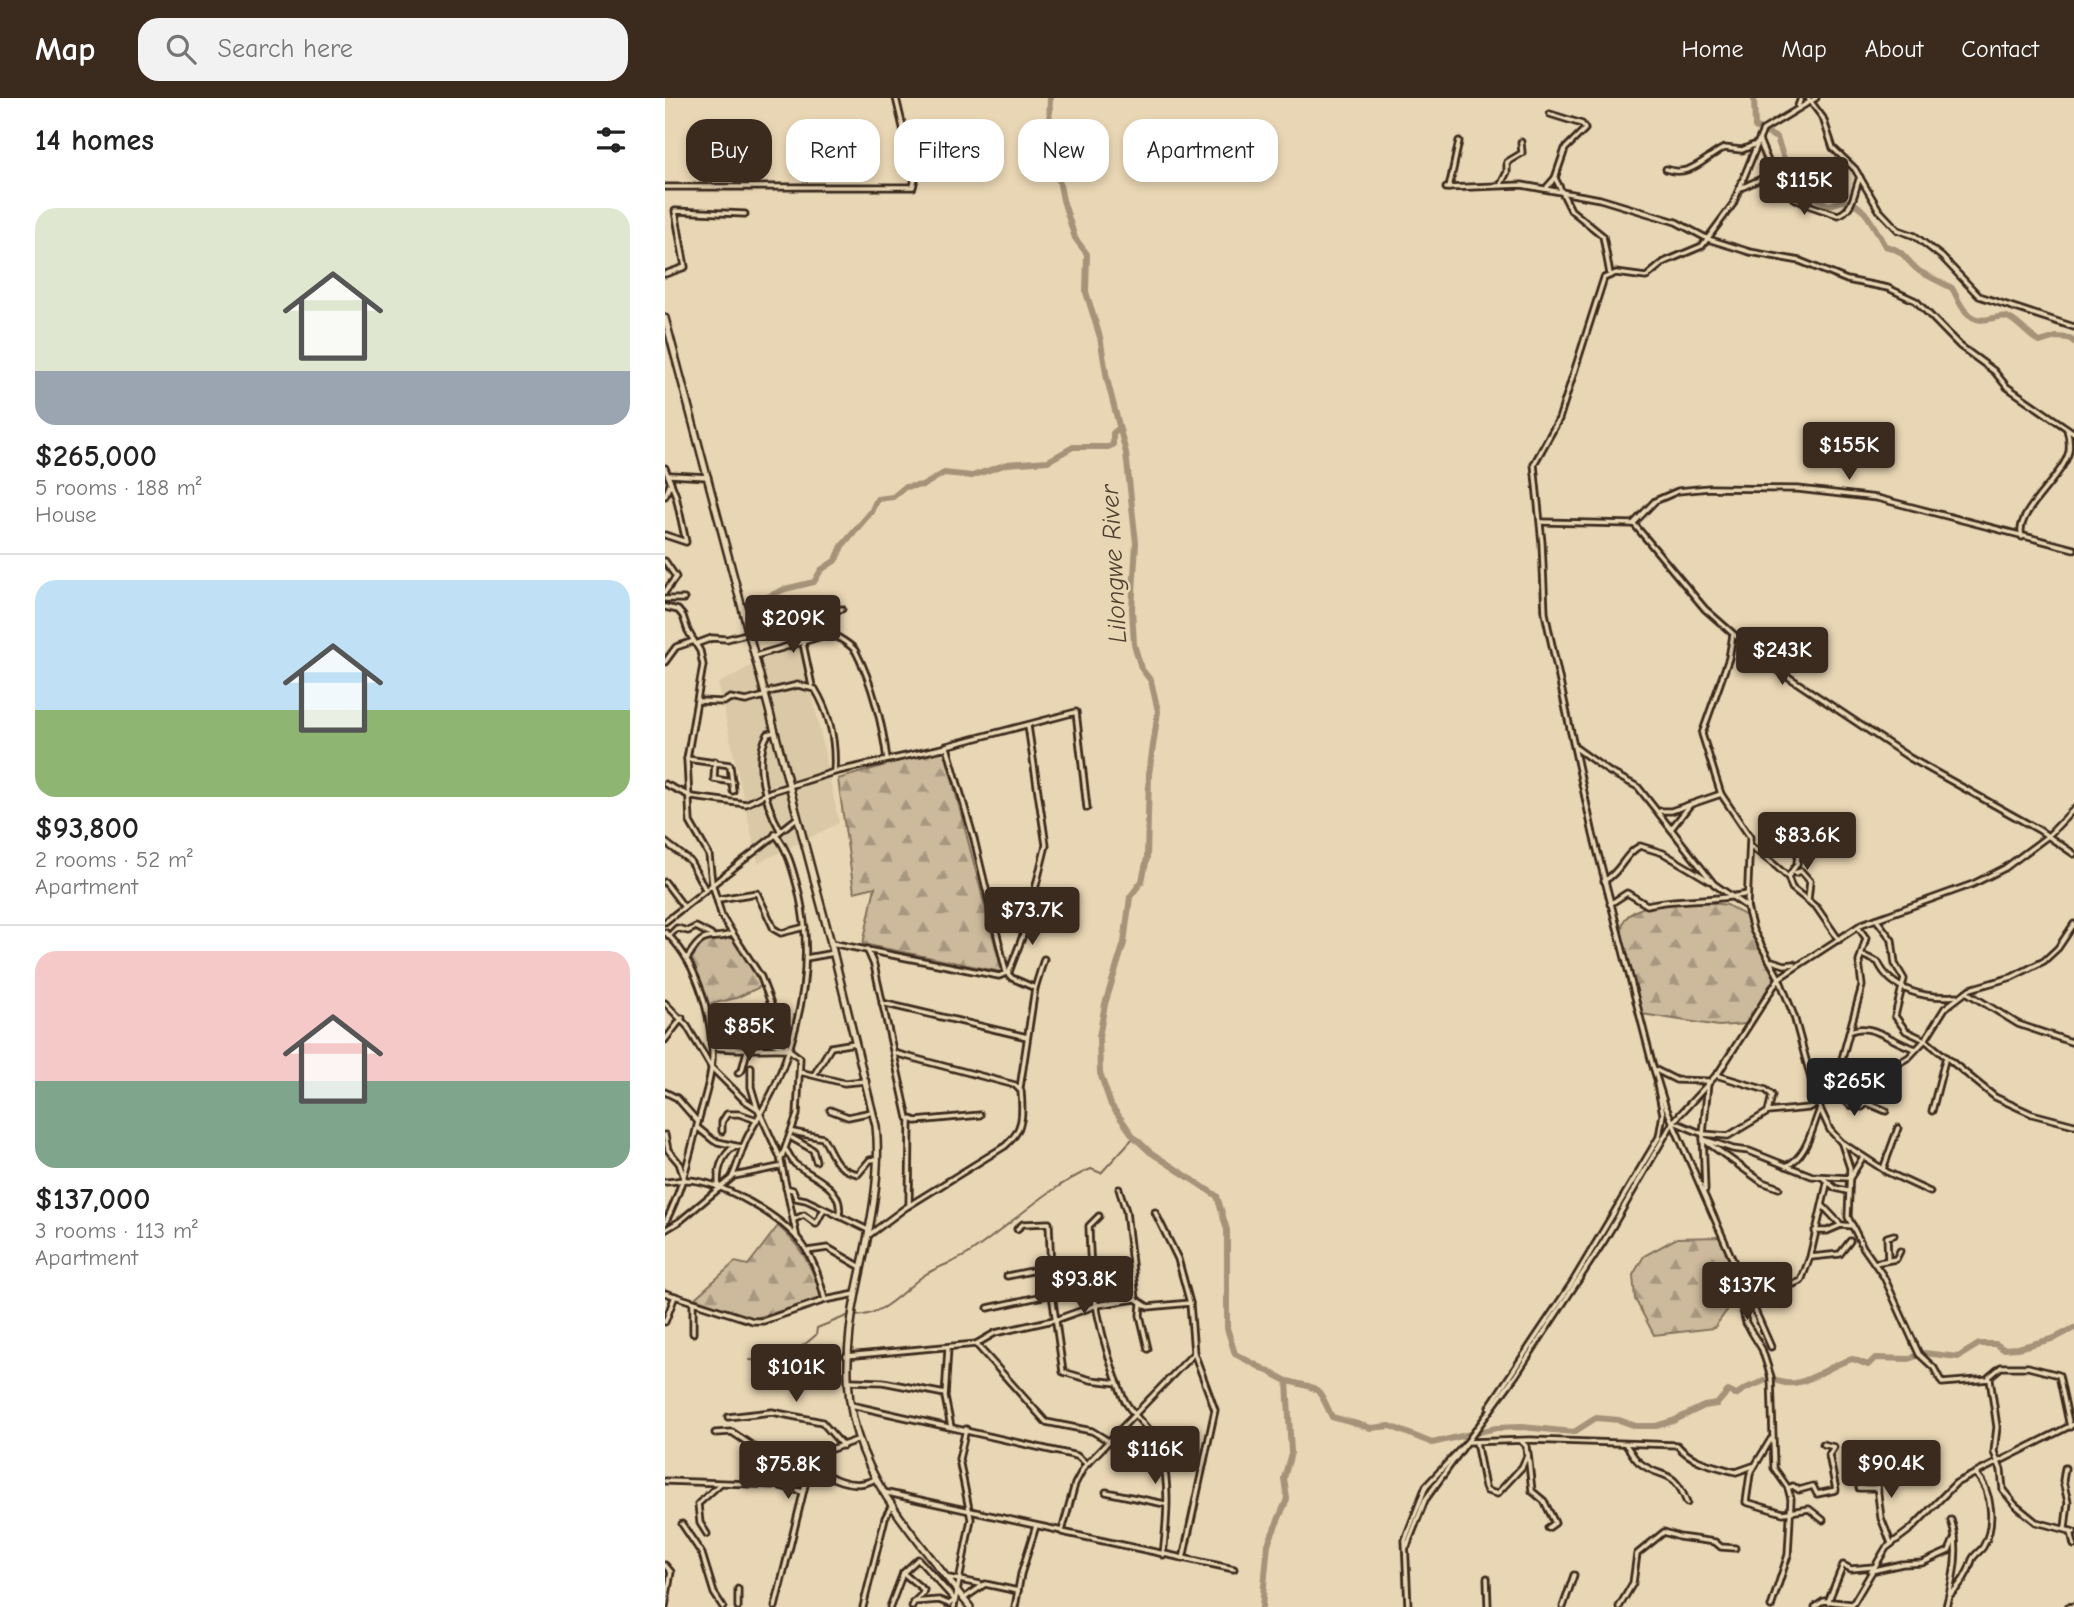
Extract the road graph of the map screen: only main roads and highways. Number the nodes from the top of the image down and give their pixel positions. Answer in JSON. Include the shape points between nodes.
{"nodes":[{"id":1,"x":665,"y":318,"type":"edge"},
{"id":2,"x":666,"y":329,"type":"edge"},
{"id":3,"x":969,"y":1607,"type":"edge"}],
"edges":[{"from":1,"to":2,"type":"main road"},
{"from":2,"to":3,"type":"main road","via":[[874,1112],[878,1159],[846,1356],[857,1440],[882,1492]]}]}
